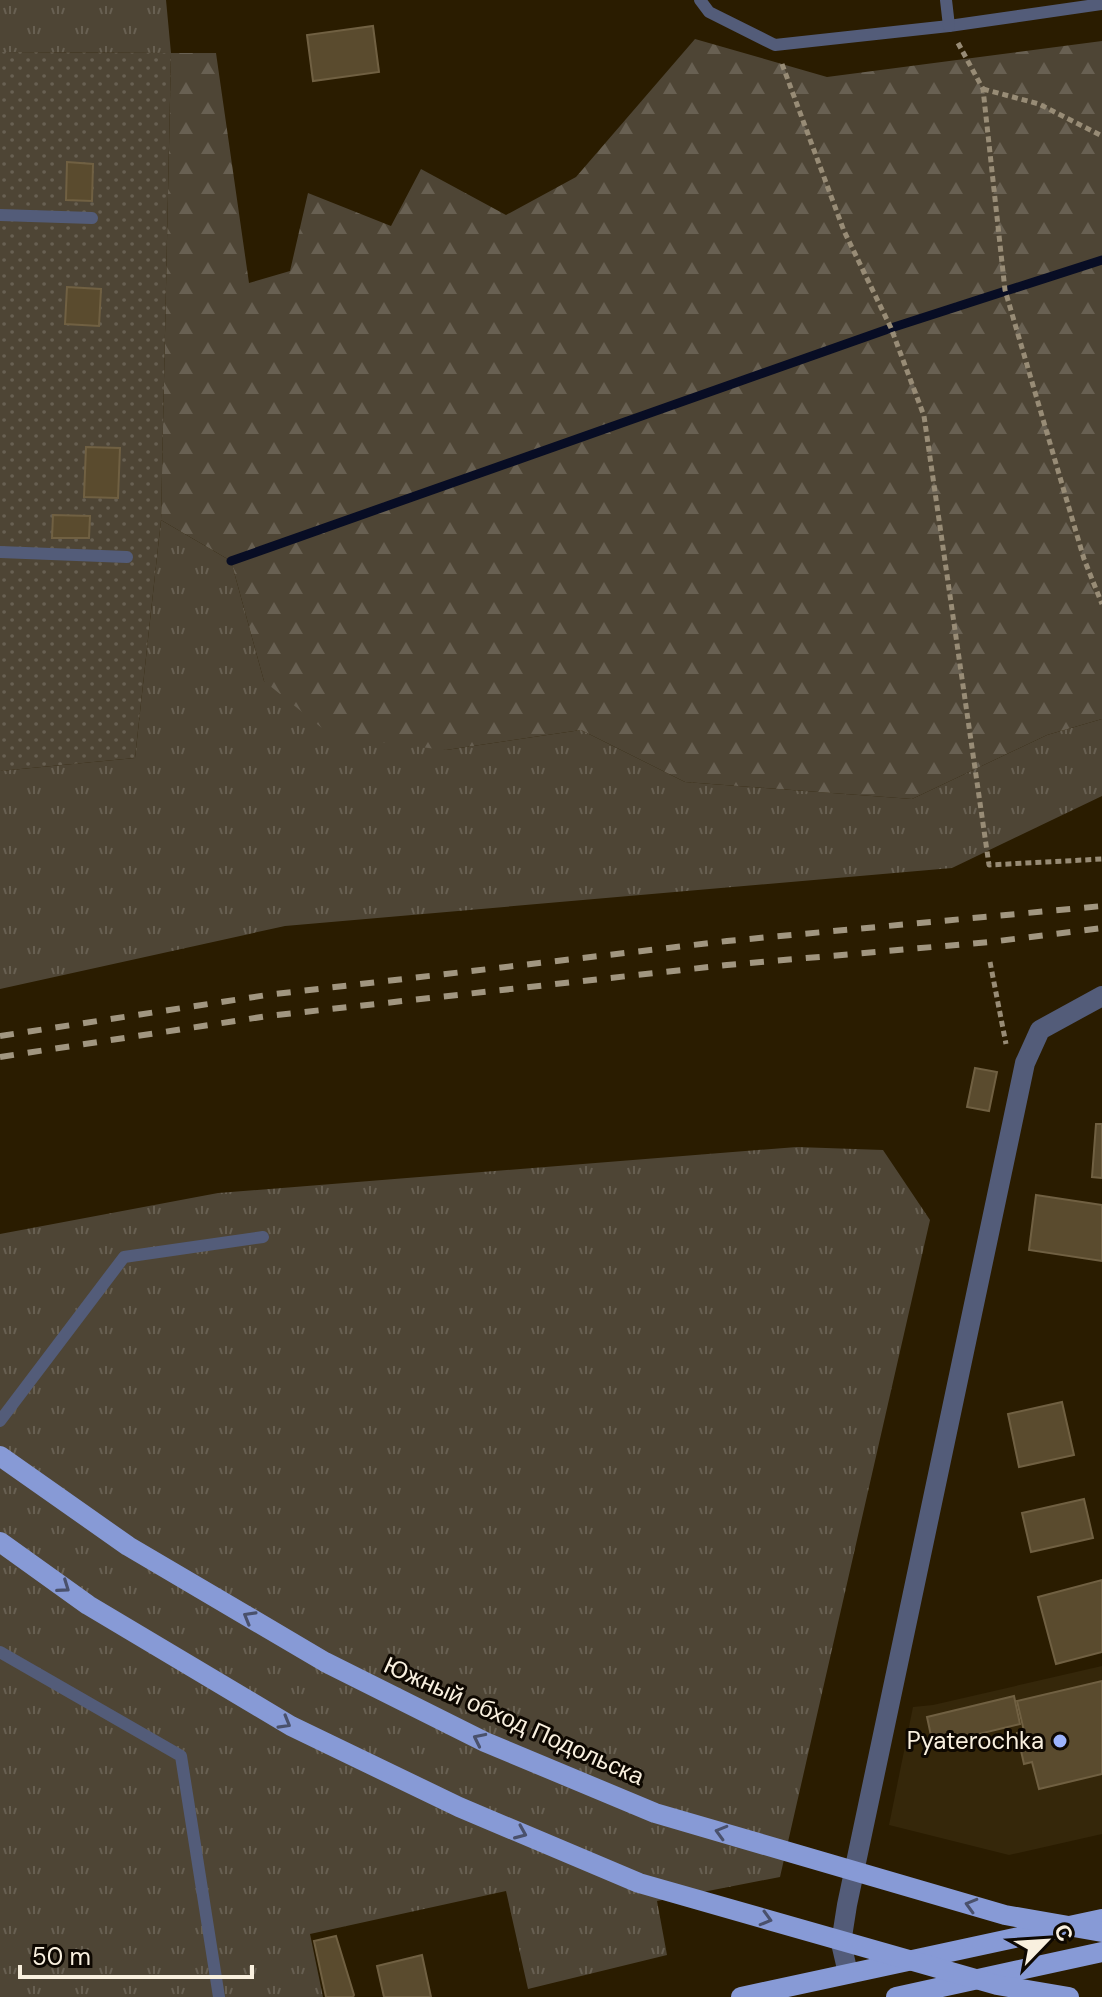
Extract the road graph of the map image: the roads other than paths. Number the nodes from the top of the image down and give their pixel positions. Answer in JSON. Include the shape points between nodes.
{"nodes":[{"id":1,"x":700,"y":0,"type":"edge"},
{"id":2,"x":946,"y":0,"type":"edge"},
{"id":3,"x":1068,"y":4,"type":"edge"},
{"id":4,"x":1102,"y":4,"type":"edge"},
{"id":5,"x":949,"y":26,"type":"junction"},
{"id":6,"x":0,"y":215,"type":"edge"},
{"id":7,"x":92,"y":218,"type":"dead end"},
{"id":8,"x":0,"y":552,"type":"edge"},
{"id":9,"x":127,"y":557,"type":"dead end"},
{"id":10,"x":1102,"y":996,"type":"edge"},
{"id":11,"x":263,"y":1237,"type":"dead end"},
{"id":12,"x":0,"y":1421,"type":"edge"},
{"id":13,"x":0,"y":1456,"type":"edge"},
{"id":14,"x":0,"y":1542,"type":"edge"},
{"id":15,"x":0,"y":1652,"type":"edge"},
{"id":16,"x":1102,"y":1919,"type":"edge"},
{"id":17,"x":1102,"y":1932,"type":"edge"},
{"id":18,"x":1102,"y":1952,"type":"edge"},
{"id":19,"x":848,"y":1973,"type":"junction"},
{"id":20,"x":219,"y":1997,"type":"edge"},
{"id":21,"x":741,"y":1997,"type":"edge"},
{"id":22,"x":896,"y":1997,"type":"edge"},
{"id":23,"x":1069,"y":1997,"type":"edge"}],
"edges":[{"from":1,"to":5,"type":"lane","via":[[709,12],[775,45]]},
{"from":2,"to":5,"type":"lane"},
{"from":3,"to":4,"type":"lane"},
{"from":3,"to":5,"type":"lane"},
{"from":6,"to":7,"type":"lane"},
{"from":8,"to":9,"type":"lane"},
{"from":10,"to":19,"type":"street","via":[[1040,1030],[1025,1063],[847,1905],[841,1943]]},
{"from":11,"to":12,"type":"lane","via":[[124,1257]]},
{"from":17,"to":13,"type":"main road","name":"Южный обход Подольска","one_way":true,"bridge":true,"via":[[1005,1915],[655,1813],[485,1742],[325,1662],[128,1546]]},
{"from":14,"to":23,"type":"main road","one_way":true,"bridge":true,"via":[[88,1605],[291,1726],[459,1807],[639,1883],[997,1985]]},
{"from":15,"to":20,"type":"lane","via":[[181,1756]]},
{"from":16,"to":19,"type":"main road"},
{"from":18,"to":22,"type":"main road"},
{"from":19,"to":21,"type":"main road"}]}
